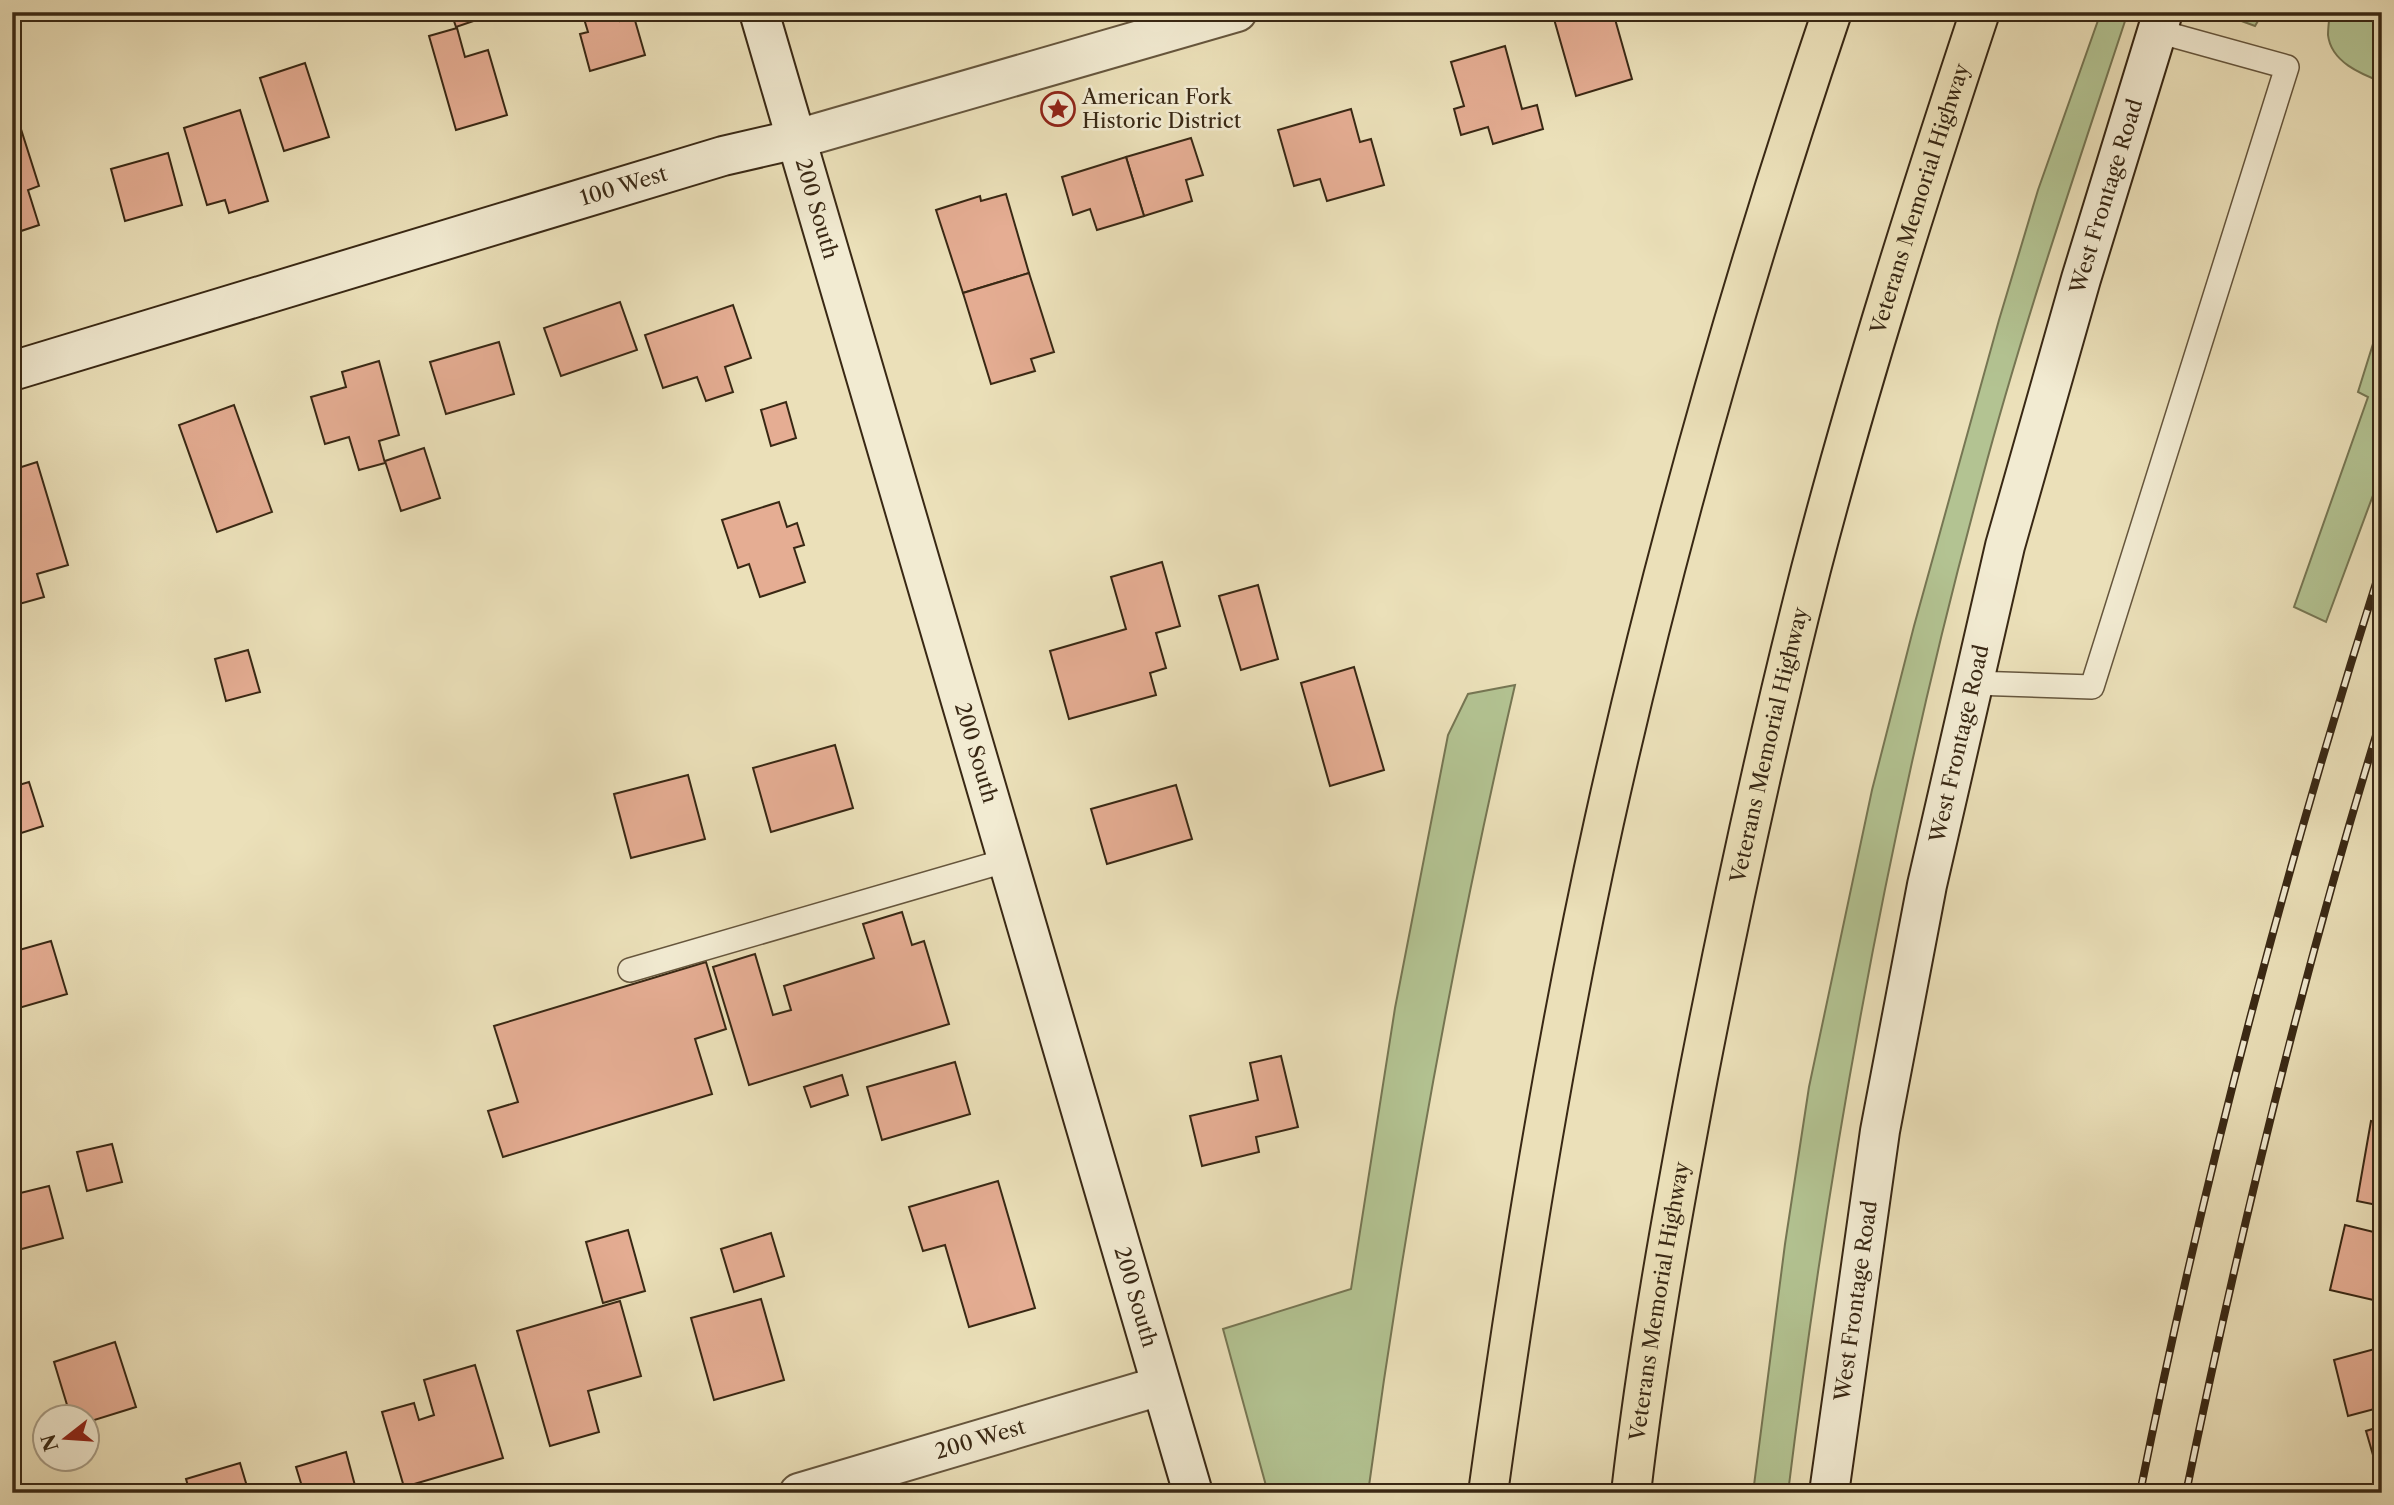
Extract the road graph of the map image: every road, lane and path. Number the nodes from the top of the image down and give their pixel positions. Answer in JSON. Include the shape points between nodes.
{"nodes":[{"id":1,"x":759,"y":12,"type":"edge"},
{"id":2,"x":1237,"y":12,"type":"edge"},
{"id":3,"x":1832,"y":12,"type":"edge"},
{"id":4,"x":1980,"y":12,"type":"edge"},
{"id":5,"x":2160,"y":22,"type":"edge"},
{"id":6,"x":797,"y":139,"type":"junction"},
{"id":7,"x":12,"y":372,"type":"edge"},
{"id":8,"x":1973,"y":683,"type":"junction"},
{"id":9,"x":1008,"y":860,"type":"junction"},
{"id":10,"x":630,"y":970,"type":"dead end"},
{"id":11,"x":1160,"y":1386,"type":"junction"},
{"id":12,"x":799,"y":1493,"type":"edge"},
{"id":13,"x":1193,"y":1493,"type":"edge"},
{"id":14,"x":1488,"y":1493,"type":"edge"},
{"id":15,"x":1631,"y":1493,"type":"edge"},
{"id":16,"x":1829,"y":1493,"type":"edge"}],
"edges":[{"from":1,"to":6,"type":"street","name":"200 South"},
{"from":2,"to":6,"type":"street","name":"100 West"},
{"from":3,"to":14,"type":"highway","via":[[1708,407],[1604,823],[1535,1184]]},
{"from":4,"to":15,"type":"highway","name":"Veterans Memorial Highway","via":[[1854,415],[1777,706],[1679,1175]]},
{"from":5,"to":8,"type":"street","name":"West Frontage Road","via":[[2005,546]]},
{"from":5,"to":8,"type":"lane","via":[[2287,67],[2092,687]]},
{"from":6,"to":7,"type":"street","name":"100 West","via":[[723,156]]},
{"from":6,"to":9,"type":"street","name":"200 South"},
{"from":8,"to":16,"type":"street","name":"West Frontage Road","via":[[1927,885],[1880,1131]]},
{"from":9,"to":10,"type":"lane"},
{"from":9,"to":11,"type":"street","name":"200 South"},
{"from":11,"to":12,"type":"street","name":"200 West"},
{"from":11,"to":13,"type":"street","name":"200 South"}]}
